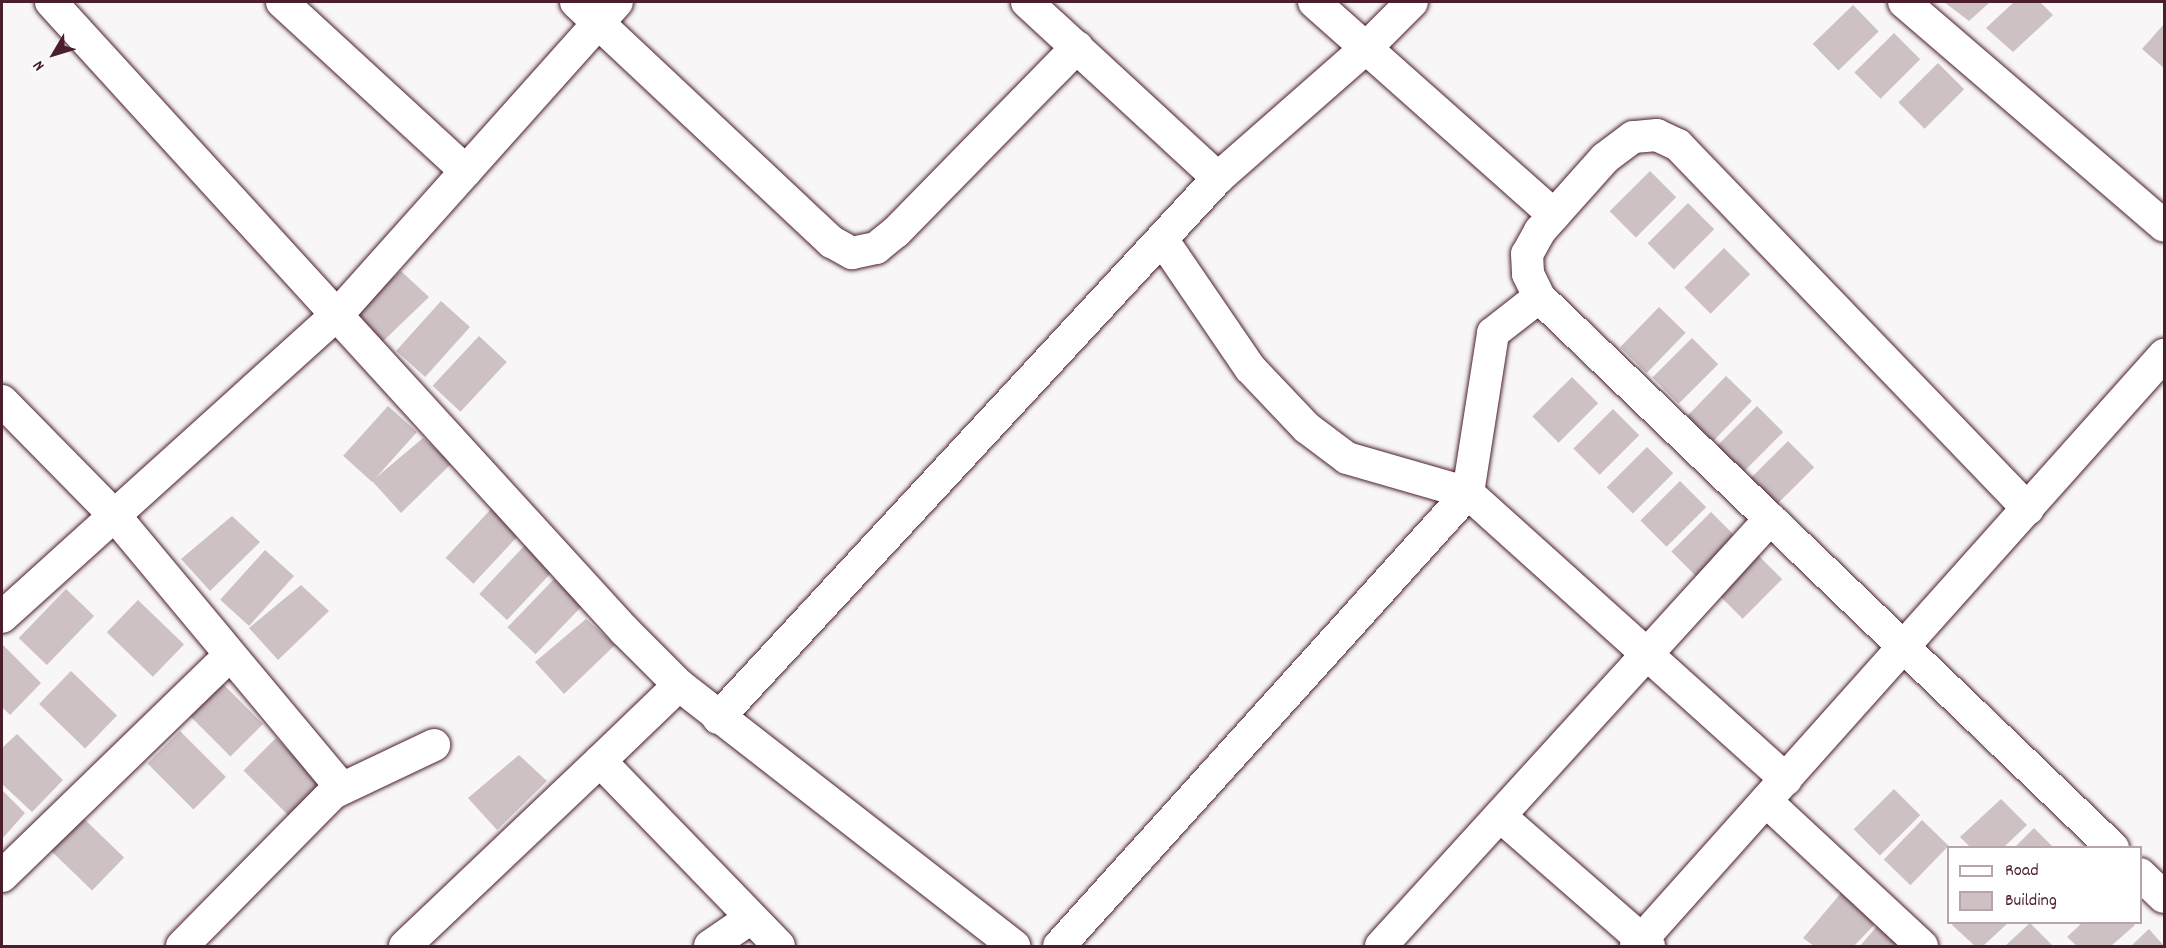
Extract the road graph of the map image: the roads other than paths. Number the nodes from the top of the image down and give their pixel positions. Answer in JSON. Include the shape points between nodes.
{"nodes":[{"id":1,"x":51,"y":2,"type":"edge"},
{"id":2,"x":282,"y":2,"type":"edge"},
{"id":3,"x":576,"y":2,"type":"edge"},
{"id":4,"x":1027,"y":2,"type":"edge"},
{"id":5,"x":1314,"y":2,"type":"edge"},
{"id":6,"x":1412,"y":2,"type":"edge"},
{"id":7,"x":1904,"y":2,"type":"edge"},
{"id":8,"x":608,"y":12,"type":"edge"},
{"id":9,"x":1077,"y":48,"type":"junction"},
{"id":10,"x":1366,"y":48,"type":"junction"},
{"id":11,"x":466,"y":171,"type":"junction"},
{"id":12,"x":1218,"y":178,"type":"junction"},
{"id":13,"x":1554,"y":214,"type":"junction"},
{"id":14,"x":2164,"y":226,"type":"edge"},
{"id":15,"x":1164,"y":242,"type":"junction"},
{"id":16,"x":1539,"y":297,"type":"junction"},
{"id":17,"x":339,"y":313,"type":"junction"},
{"id":18,"x":2164,"y":354,"type":"edge"},
{"id":19,"x":2,"y":401,"type":"edge"},
{"id":20,"x":1468,"y":494,"type":"junction"},
{"id":21,"x":2028,"y":509,"type":"junction"},
{"id":22,"x":115,"y":516,"type":"junction"},
{"id":23,"x":1770,"y":519,"type":"junction"},
{"id":24,"x":2,"y":617,"type":"edge"},
{"id":25,"x":1904,"y":647,"type":"junction"},
{"id":26,"x":1647,"y":655,"type":"junction"},
{"id":27,"x":228,"y":657,"type":"junction"},
{"id":28,"x":679,"y":685,"type":"junction"},
{"id":29,"x":718,"y":718,"type":"junction"},
{"id":30,"x":434,"y":745,"type":"dead end"},
{"id":31,"x":600,"y":761,"type":"junction"},
{"id":32,"x":1776,"y":790,"type":"junction"},
{"id":33,"x":333,"y":793,"type":"junction"},
{"id":34,"x":1500,"y":816,"type":"junction"},
{"id":35,"x":2111,"y":846,"type":"edge"},
{"id":36,"x":2,"y":876,"type":"edge"},
{"id":37,"x":2142,"y":876,"type":"edge"},
{"id":38,"x":2164,"y":897,"type":"edge"},
{"id":39,"x":751,"y":918,"type":"junction"},
{"id":40,"x":1642,"y":944,"type":"edge"},
{"id":41,"x":182,"y":946,"type":"edge"},
{"id":42,"x":405,"y":946,"type":"edge"},
{"id":43,"x":710,"y":946,"type":"edge"},
{"id":44,"x":779,"y":946,"type":"edge"},
{"id":45,"x":1014,"y":946,"type":"edge"},
{"id":46,"x":1059,"y":946,"type":"edge"},
{"id":47,"x":1381,"y":946,"type":"edge"},
{"id":48,"x":1922,"y":946,"type":"edge"}],
"edges":[{"from":1,"to":17,"type":"street"},
{"from":2,"to":11,"type":"street"},
{"from":3,"to":8,"type":"street"},
{"from":4,"to":9,"type":"street"},
{"from":5,"to":10,"type":"street"},
{"from":6,"to":10,"type":"street"},
{"from":7,"to":14,"type":"street"},
{"from":8,"to":9,"type":"street","via":[[832,242],[852,253],[876,248],[896,232]]},
{"from":8,"to":11,"type":"street"},
{"from":9,"to":12,"type":"street"},
{"from":10,"to":12,"type":"street"},
{"from":10,"to":13,"type":"street"},
{"from":11,"to":17,"type":"street"},
{"from":12,"to":15,"type":"street"},
{"from":13,"to":16,"type":"street","via":[[1527,254],[1527,274]]},
{"from":13,"to":21,"type":"street","via":[[1605,158],[1633,137],[1658,135],[1678,145]]},
{"from":15,"to":20,"type":"street","via":[[1250,368],[1307,428],[1347,458]]},
{"from":15,"to":29,"type":"street"},
{"from":16,"to":20,"type":"street","via":[[1493,333]]},
{"from":16,"to":23,"type":"street"},
{"from":17,"to":22,"type":"street"},
{"from":17,"to":28,"type":"street","via":[[625,631]]},
{"from":18,"to":21,"type":"street"},
{"from":19,"to":22,"type":"street"},
{"from":20,"to":26,"type":"street"},
{"from":20,"to":46,"type":"street"},
{"from":21,"to":25,"type":"street"},
{"from":22,"to":24,"type":"street"},
{"from":22,"to":27,"type":"street"},
{"from":23,"to":25,"type":"street"},
{"from":23,"to":26,"type":"street"},
{"from":25,"to":32,"type":"street"},
{"from":25,"to":35,"type":"street"},
{"from":26,"to":32,"type":"street"},
{"from":26,"to":34,"type":"street"},
{"from":27,"to":33,"type":"street","via":[[328,770],[336,781]]},
{"from":27,"to":36,"type":"street"},
{"from":28,"to":29,"type":"street"},
{"from":28,"to":31,"type":"street"},
{"from":29,"to":45,"type":"street"},
{"from":30,"to":33,"type":"street"},
{"from":31,"to":39,"type":"street"},
{"from":31,"to":42,"type":"street"},
{"from":32,"to":40,"type":"street"},
{"from":32,"to":48,"type":"street"},
{"from":33,"to":41,"type":"street"},
{"from":34,"to":40,"type":"street"},
{"from":34,"to":47,"type":"street"},
{"from":37,"to":38,"type":"street"},
{"from":39,"to":43,"type":"street"},
{"from":39,"to":44,"type":"street"}]}
